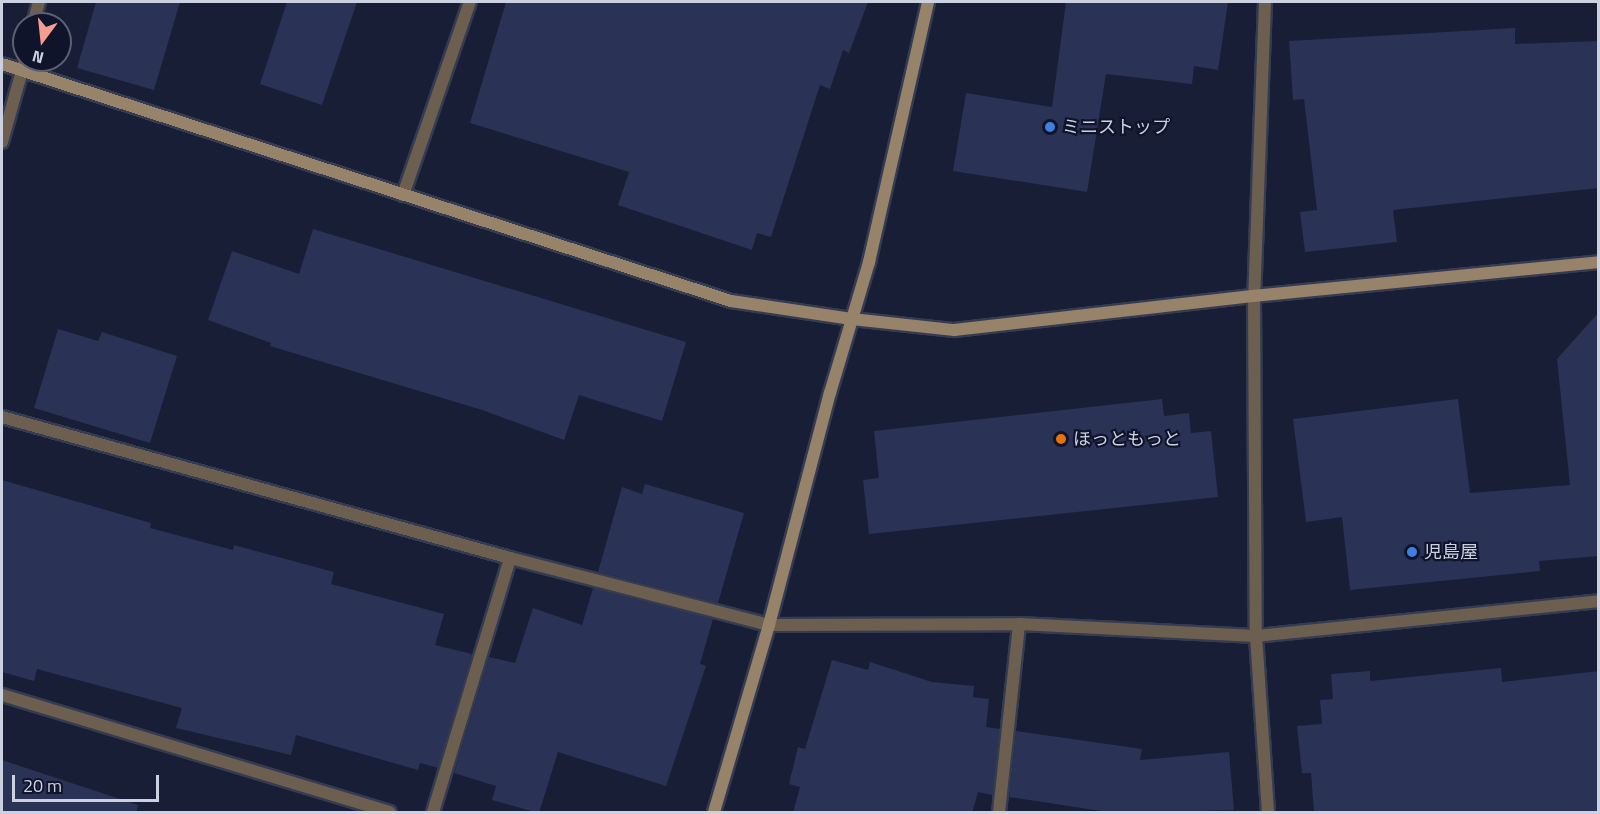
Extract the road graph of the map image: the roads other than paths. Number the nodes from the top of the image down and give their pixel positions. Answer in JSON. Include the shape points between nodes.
{"nodes":[{"id":1,"x":470,"y":2,"type":"edge"},
{"id":2,"x":928,"y":2,"type":"edge"},
{"id":3,"x":1266,"y":2,"type":"edge"},
{"id":4,"x":21,"y":72,"type":"edge"},
{"id":5,"x":41,"y":72,"type":"edge"},
{"id":6,"x":2,"y":142,"type":"edge"},
{"id":7,"x":403,"y":195,"type":"junction"},
{"id":8,"x":1599,"y":262,"type":"edge"},
{"id":9,"x":1254,"y":296,"type":"junction"},
{"id":10,"x":852,"y":319,"type":"junction"},
{"id":11,"x":2,"y":417,"type":"edge"},
{"id":12,"x":510,"y":558,"type":"junction"},
{"id":13,"x":1599,"y":601,"type":"edge"},
{"id":14,"x":1019,"y":624,"type":"junction"},
{"id":15,"x":769,"y":625,"type":"junction"},
{"id":16,"x":1256,"y":636,"type":"junction"},
{"id":17,"x":2,"y":695,"type":"edge"},
{"id":18,"x":390,"y":813,"type":"edge"},
{"id":19,"x":433,"y":813,"type":"edge"},
{"id":20,"x":714,"y":813,"type":"edge"},
{"id":21,"x":999,"y":813,"type":"edge"},
{"id":22,"x":1268,"y":813,"type":"edge"}],
"edges":[{"from":1,"to":7,"type":"street"},
{"from":2,"to":10,"type":"street","via":[[869,262]]},
{"from":3,"to":9,"type":"street"},
{"from":4,"to":6,"type":"street"},
{"from":5,"to":7,"type":"street"},
{"from":7,"to":10,"type":"street","via":[[731,301]]},
{"from":8,"to":9,"type":"street"},
{"from":9,"to":10,"type":"street","via":[[954,330]]},
{"from":9,"to":16,"type":"street"},
{"from":10,"to":15,"type":"street"},
{"from":11,"to":12,"type":"street"},
{"from":12,"to":15,"type":"street"},
{"from":12,"to":19,"type":"street"},
{"from":13,"to":16,"type":"street"},
{"from":14,"to":15,"type":"street"},
{"from":14,"to":16,"type":"street"},
{"from":14,"to":21,"type":"street"},
{"from":15,"to":20,"type":"street"},
{"from":16,"to":22,"type":"street"},
{"from":17,"to":18,"type":"street"}]}
